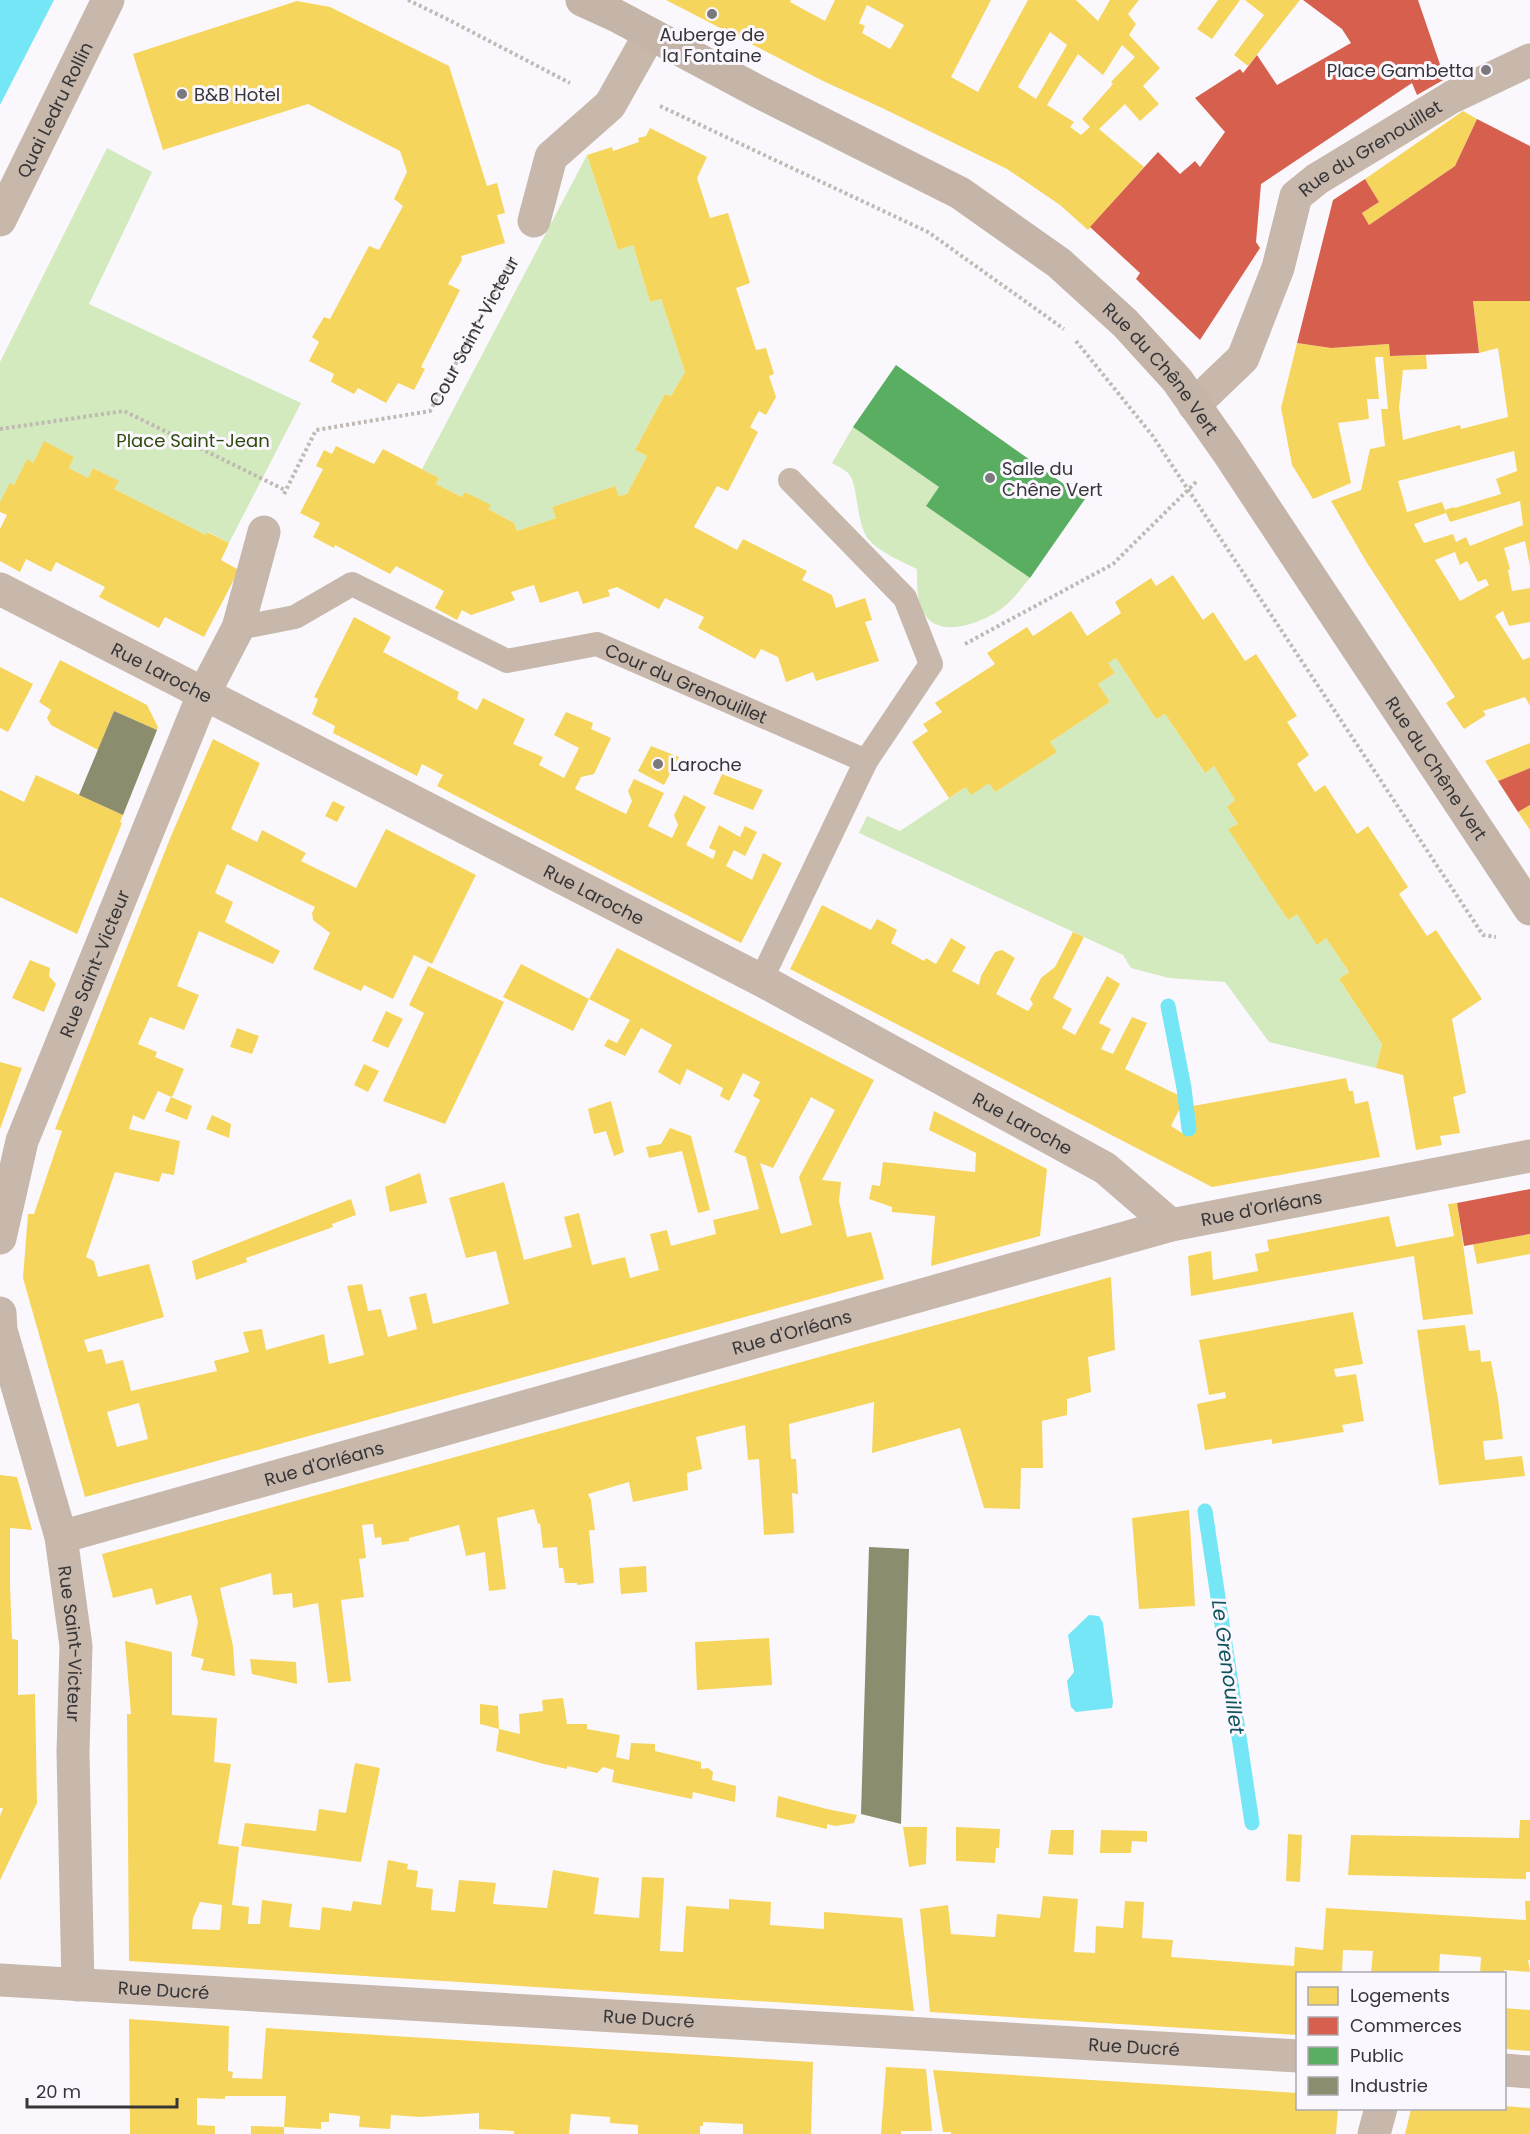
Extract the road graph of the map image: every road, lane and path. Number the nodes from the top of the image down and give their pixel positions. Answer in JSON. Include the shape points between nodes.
{"nodes":[{"id":1,"x":108,"y":0,"type":"edge"},
{"id":2,"x":408,"y":0,"type":"edge"},
{"id":3,"x":582,"y":0,"type":"edge"},
{"id":4,"x":622,"y":8,"type":"edge"},
{"id":5,"x":650,"y":34,"type":"junction"},
{"id":6,"x":1530,"y":60,"type":"edge"},
{"id":7,"x":616,"y":95,"type":"junction"},
{"id":8,"x":0,"y":220,"type":"edge"},
{"id":9,"x":534,"y":221,"type":"joint"},
{"id":10,"x":1194,"y":405,"type":"junction"},
{"id":11,"x":0,"y":429,"type":"edge"},
{"id":12,"x":1227,"y":451,"type":"junction"},
{"id":13,"x":790,"y":480,"type":"dead end"},
{"id":14,"x":285,"y":490,"type":"junction"},
{"id":15,"x":1188,"y":490,"type":"junction"},
{"id":16,"x":264,"y":532,"type":"joint"},
{"id":17,"x":0,"y":589,"type":"edge"},
{"id":18,"x":238,"y":628,"type":"junction"},
{"id":19,"x":931,"y":664,"type":"junction"},
{"id":20,"x":203,"y":695,"type":"junction"},
{"id":21,"x":866,"y":761,"type":"junction"},
{"id":22,"x":1530,"y":909,"type":"edge"},
{"id":23,"x":1507,"y":939,"type":"dead end"},
{"id":24,"x":761,"y":980,"type":"junction"},
{"id":25,"x":1530,"y":1156,"type":"edge"},
{"id":26,"x":1171,"y":1225,"type":"junction"},
{"id":27,"x":0,"y":1238,"type":"edge"},
{"id":28,"x":0,"y":1313,"type":"edge"},
{"id":29,"x":61,"y":1537,"type":"junction"},
{"id":30,"x":0,"y":1980,"type":"edge"},
{"id":31,"x":80,"y":1985,"type":"junction"},
{"id":32,"x":1296,"y":2056,"type":"edge"},
{"id":33,"x":1506,"y":2070,"type":"edge"},
{"id":34,"x":1530,"y":2072,"type":"edge"},
{"id":35,"x":1381,"y":2110,"type":"edge"},
{"id":36,"x":1374,"y":2134,"type":"edge"}],
"edges":[{"from":1,"to":8,"type":"street","name":"Quai Ledru Rollin"},
{"from":2,"to":7,"type":"path","via":[[585,91]]},
{"from":3,"to":4,"type":"main road","name":"Rue du Chêne Vert"},
{"from":4,"to":5,"type":"main road","name":"Rue du Chêne Vert"},
{"from":5,"to":7,"type":"street"},
{"from":5,"to":10,"type":"main road","name":"Rue du Chêne Vert","via":[[960,193],[1059,263],[1125,323],[1177,380]]},
{"from":6,"to":10,"type":"street","name":"Rue du Grenouillet","via":[[1452,97],[1317,179],[1296,196],[1278,268],[1243,358]]},
{"from":7,"to":9,"type":"street","via":[[610,105],[551,157]]},
{"from":7,"to":15,"type":"path","via":[[642,98],[928,232],[1071,334],[1152,435]]},
{"from":9,"to":14,"type":"path","name":"Cour Saint-Victeur","via":[[430,411],[316,430]]},
{"from":10,"to":12,"type":"main road","name":"Rue du Chêne Vert"},
{"from":11,"to":14,"type":"path","via":[[124,411]]},
{"from":12,"to":15,"type":"path"},
{"from":12,"to":22,"type":"main road","name":"Rue du Chêne Vert"},
{"from":13,"to":19,"type":"lane","via":[[905,598]]},
{"from":14,"to":16,"type":"path","name":"Cour Saint-Victeur"},
{"from":15,"to":19,"type":"path","via":[[1113,564]]},
{"from":15,"to":23,"type":"path","via":[[1483,935]]},
{"from":16,"to":18,"type":"street"},
{"from":17,"to":20,"type":"street","name":"Rue Laroche"},
{"from":18,"to":20,"type":"street"},
{"from":18,"to":21,"type":"lane","name":"Cour du Grenouillet","via":[[296,617],[352,584],[507,661],[597,644]]},
{"from":19,"to":21,"type":"lane"},
{"from":20,"to":24,"type":"street","name":"Rue Laroche"},
{"from":20,"to":27,"type":"street","name":"Rue Saint-Victeur","via":[[22,1141]]},
{"from":21,"to":24,"type":"lane"},
{"from":24,"to":26,"type":"street","name":"Rue Laroche","via":[[1105,1168]]},
{"from":25,"to":26,"type":"street","name":"Rue d'Orléans"},
{"from":26,"to":29,"type":"street","name":"Rue d'Orléans"},
{"from":28,"to":29,"type":"street","name":"Rue Saint-Victeur","via":[[1,1330]]},
{"from":29,"to":31,"type":"street","name":"Rue Saint-Victeur","via":[[76,1646],[73,1752]]},
{"from":30,"to":31,"type":"street","name":"Rue Ducré"},
{"from":31,"to":32,"type":"street","name":"Rue Ducré"},
{"from":33,"to":34,"type":"street"},
{"from":35,"to":36,"type":"street"}]}
